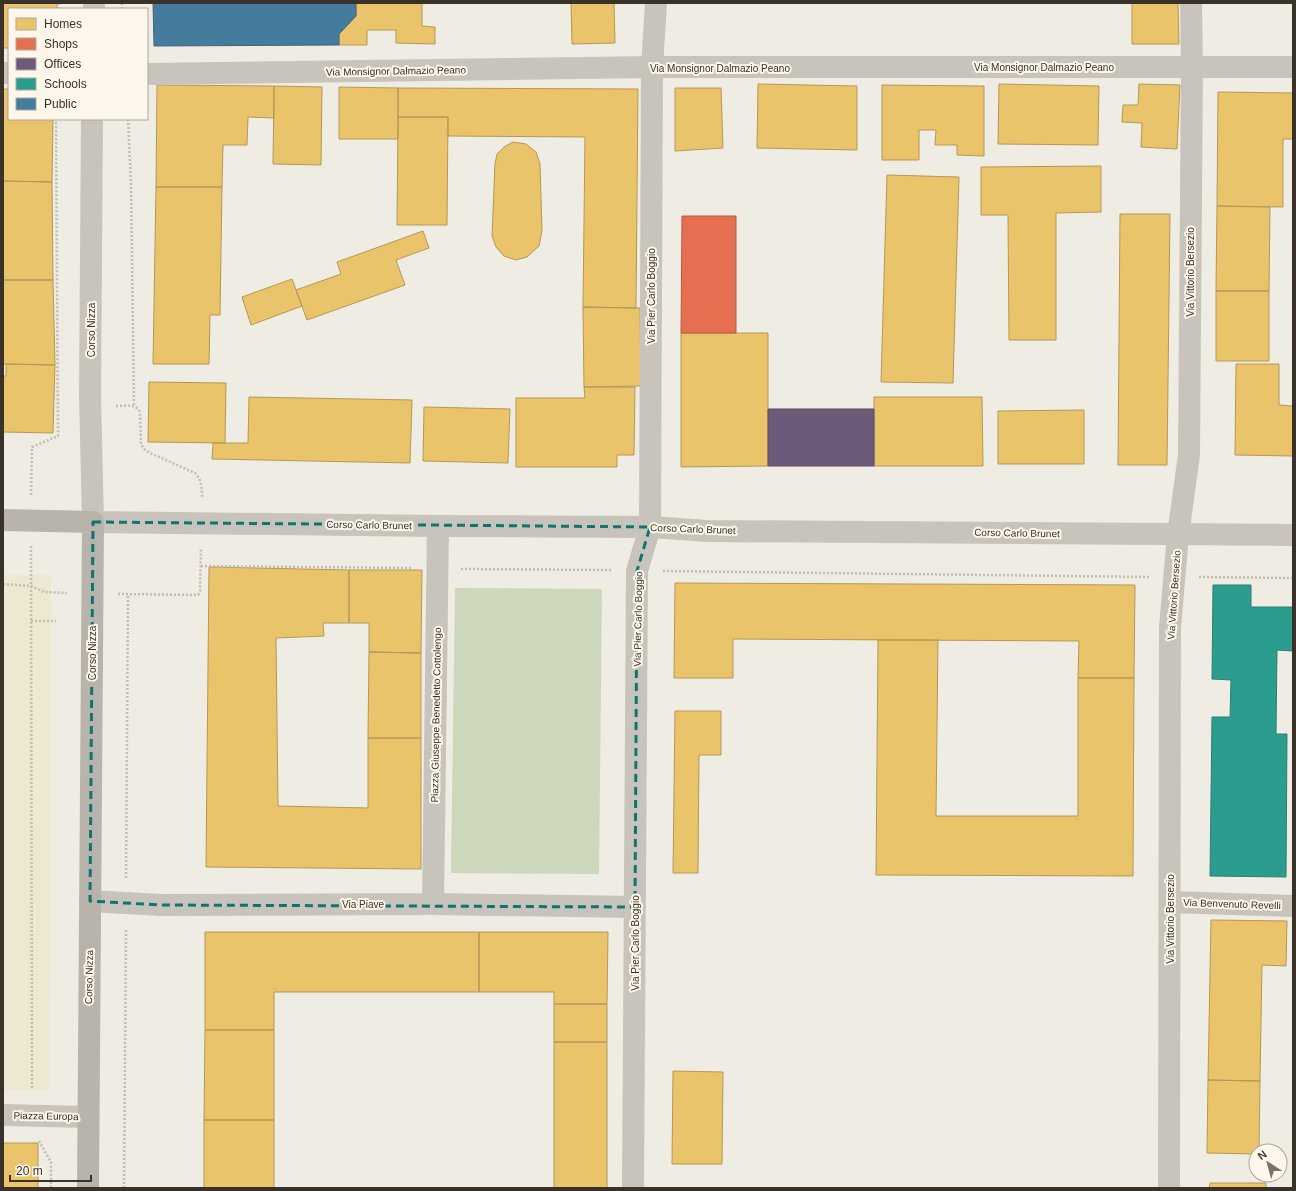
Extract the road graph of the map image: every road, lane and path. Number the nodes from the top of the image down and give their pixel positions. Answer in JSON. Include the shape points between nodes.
{"nodes":[{"id":1,"x":656,"y":3,"type":"edge"},
{"id":2,"x":1191,"y":3,"type":"edge"},
{"id":3,"x":652,"y":67,"type":"junction"},
{"id":4,"x":1192,"y":67,"type":"junction"},
{"id":5,"x":1293,"y":67,"type":"edge"},
{"id":6,"x":148,"y":74,"type":"edge"},
{"id":7,"x":56,"y":120,"type":"edge"},
{"id":8,"x":92,"y":120,"type":"edge"},
{"id":9,"x":128,"y":120,"type":"edge"},
{"id":10,"x":32,"y":447,"type":"dead end"},
{"id":11,"x":3,"y":520,"type":"edge"},
{"id":12,"x":93,"y":522,"type":"junction"},
{"id":13,"x":202,"y":523,"type":"junction"},
{"id":14,"x":438,"y":526,"type":"junction"},
{"id":15,"x":650,"y":527,"type":"junction"},
{"id":16,"x":1178,"y":535,"type":"junction"},
{"id":17,"x":1293,"y":535,"type":"edge"},
{"id":18,"x":201,"y":566,"type":"junction"},
{"id":19,"x":438,"y":568,"type":"junction"},
{"id":20,"x":637,"y":571,"type":"junction"},
{"id":21,"x":1174,"y":577,"type":"junction"},
{"id":22,"x":1293,"y":578,"type":"edge"},
{"id":23,"x":3,"y":584,"type":"edge"},
{"id":24,"x":31,"y":586,"type":"junction"},
{"id":25,"x":92,"y":593,"type":"junction"},
{"id":26,"x":31,"y":621,"type":"junction"},
{"id":27,"x":56,"y":622,"type":"dead end"},
{"id":28,"x":90,"y":902,"type":"junction"},
{"id":29,"x":1171,"y":902,"type":"junction"},
{"id":30,"x":433,"y":904,"type":"junction"},
{"id":31,"x":1293,"y":906,"type":"edge"},
{"id":32,"x":635,"y":907,"type":"junction"},
{"id":33,"x":32,"y":1090,"type":"dead end"},
{"id":34,"x":3,"y":1115,"type":"edge"},
{"id":35,"x":33,"y":1116,"type":"junction"},
{"id":36,"x":88,"y":1118,"type":"junction"},
{"id":37,"x":51,"y":1188,"type":"edge"},
{"id":38,"x":88,"y":1188,"type":"edge"},
{"id":39,"x":633,"y":1188,"type":"edge"},
{"id":40,"x":1170,"y":1188,"type":"edge"}],
"edges":[{"from":1,"to":3,"type":"street","name":"Via Pier Carlo Boggio"},
{"from":2,"to":4,"type":"street","name":"Via Vittorio Bersezio"},
{"from":3,"to":4,"type":"street","name":"Via Monsignor Dalmazio Peano"},
{"from":3,"to":6,"type":"street","name":"Via Monsignor Dalmazio Peano"},
{"from":3,"to":15,"type":"street","name":"Via Pier Carlo Boggio"},
{"from":4,"to":5,"type":"street","name":"Via Monsignor Dalmazio Peano"},
{"from":4,"to":16,"type":"street","name":"Via Vittorio Bersezio","via":[[1189,455]]},
{"from":7,"to":10,"type":"path","via":[[58,436]]},
{"from":8,"to":12,"type":"street","name":"Corso Nizza","via":[[90,395]]},
{"from":9,"to":13,"type":"path","via":[[134,406],[140,412],[141,444],[144,449],[195,473],[198,477],[202,487]]},
{"from":11,"to":12,"type":"main road"},
{"from":12,"to":13,"type":"street","name":"Corso Carlo Brunet"},
{"from":12,"to":25,"type":"main road","name":"Corso Nizza"},
{"from":13,"to":14,"type":"street","name":"Corso Carlo Brunet"},
{"from":13,"to":18,"type":"path"},
{"from":14,"to":15,"type":"street","name":"Corso Carlo Brunet"},
{"from":14,"to":19,"type":"street","name":"Piazza Giuseppe Benedetto Cottolengo"},
{"from":15,"to":16,"type":"street","name":"Corso Carlo Brunet","via":[[708,531]]},
{"from":15,"to":20,"type":"street","name":"Via Pier Carlo Boggio"},
{"from":16,"to":17,"type":"street","name":"Corso Carlo Brunet"},
{"from":16,"to":21,"type":"street","name":"Via Vittorio Bersezio"},
{"from":18,"to":19,"type":"path"},
{"from":18,"to":25,"type":"path","via":[[198,595]]},
{"from":19,"to":20,"type":"path"},
{"from":19,"to":30,"type":"street","name":"Piazza Giuseppe Benedetto Cottolengo"},
{"from":20,"to":21,"type":"path"},
{"from":20,"to":32,"type":"street","name":"Via Pier Carlo Boggio"},
{"from":21,"to":22,"type":"path"},
{"from":21,"to":29,"type":"street","name":"Via Vittorio Bersezio","via":[[1170,627]]},
{"from":23,"to":24,"type":"path"},
{"from":24,"to":25,"type":"path","via":[[44,592]]},
{"from":24,"to":26,"type":"path"},
{"from":25,"to":28,"type":"main road","name":"Corso Nizza"},
{"from":26,"to":27,"type":"path"},
{"from":26,"to":33,"type":"path"},
{"from":28,"to":30,"type":"street","name":"Via Piave","via":[[160,905]]},
{"from":28,"to":36,"type":"main road","name":"Corso Nizza"},
{"from":29,"to":31,"type":"street","name":"Via Benvenuto Revelli"},
{"from":29,"to":40,"type":"street","name":"Via Vittorio Bersezio"},
{"from":30,"to":32,"type":"street","name":"Via Piave"},
{"from":32,"to":39,"type":"street","name":"Via Pier Carlo Boggio"},
{"from":34,"to":35,"type":"street","name":"Piazza Europa"},
{"from":35,"to":36,"type":"street","name":"Piazza Europa"},
{"from":35,"to":37,"type":"path","via":[[34,1132],[51,1162]]},
{"from":36,"to":38,"type":"main road","name":"Corso Nizza"}]}
